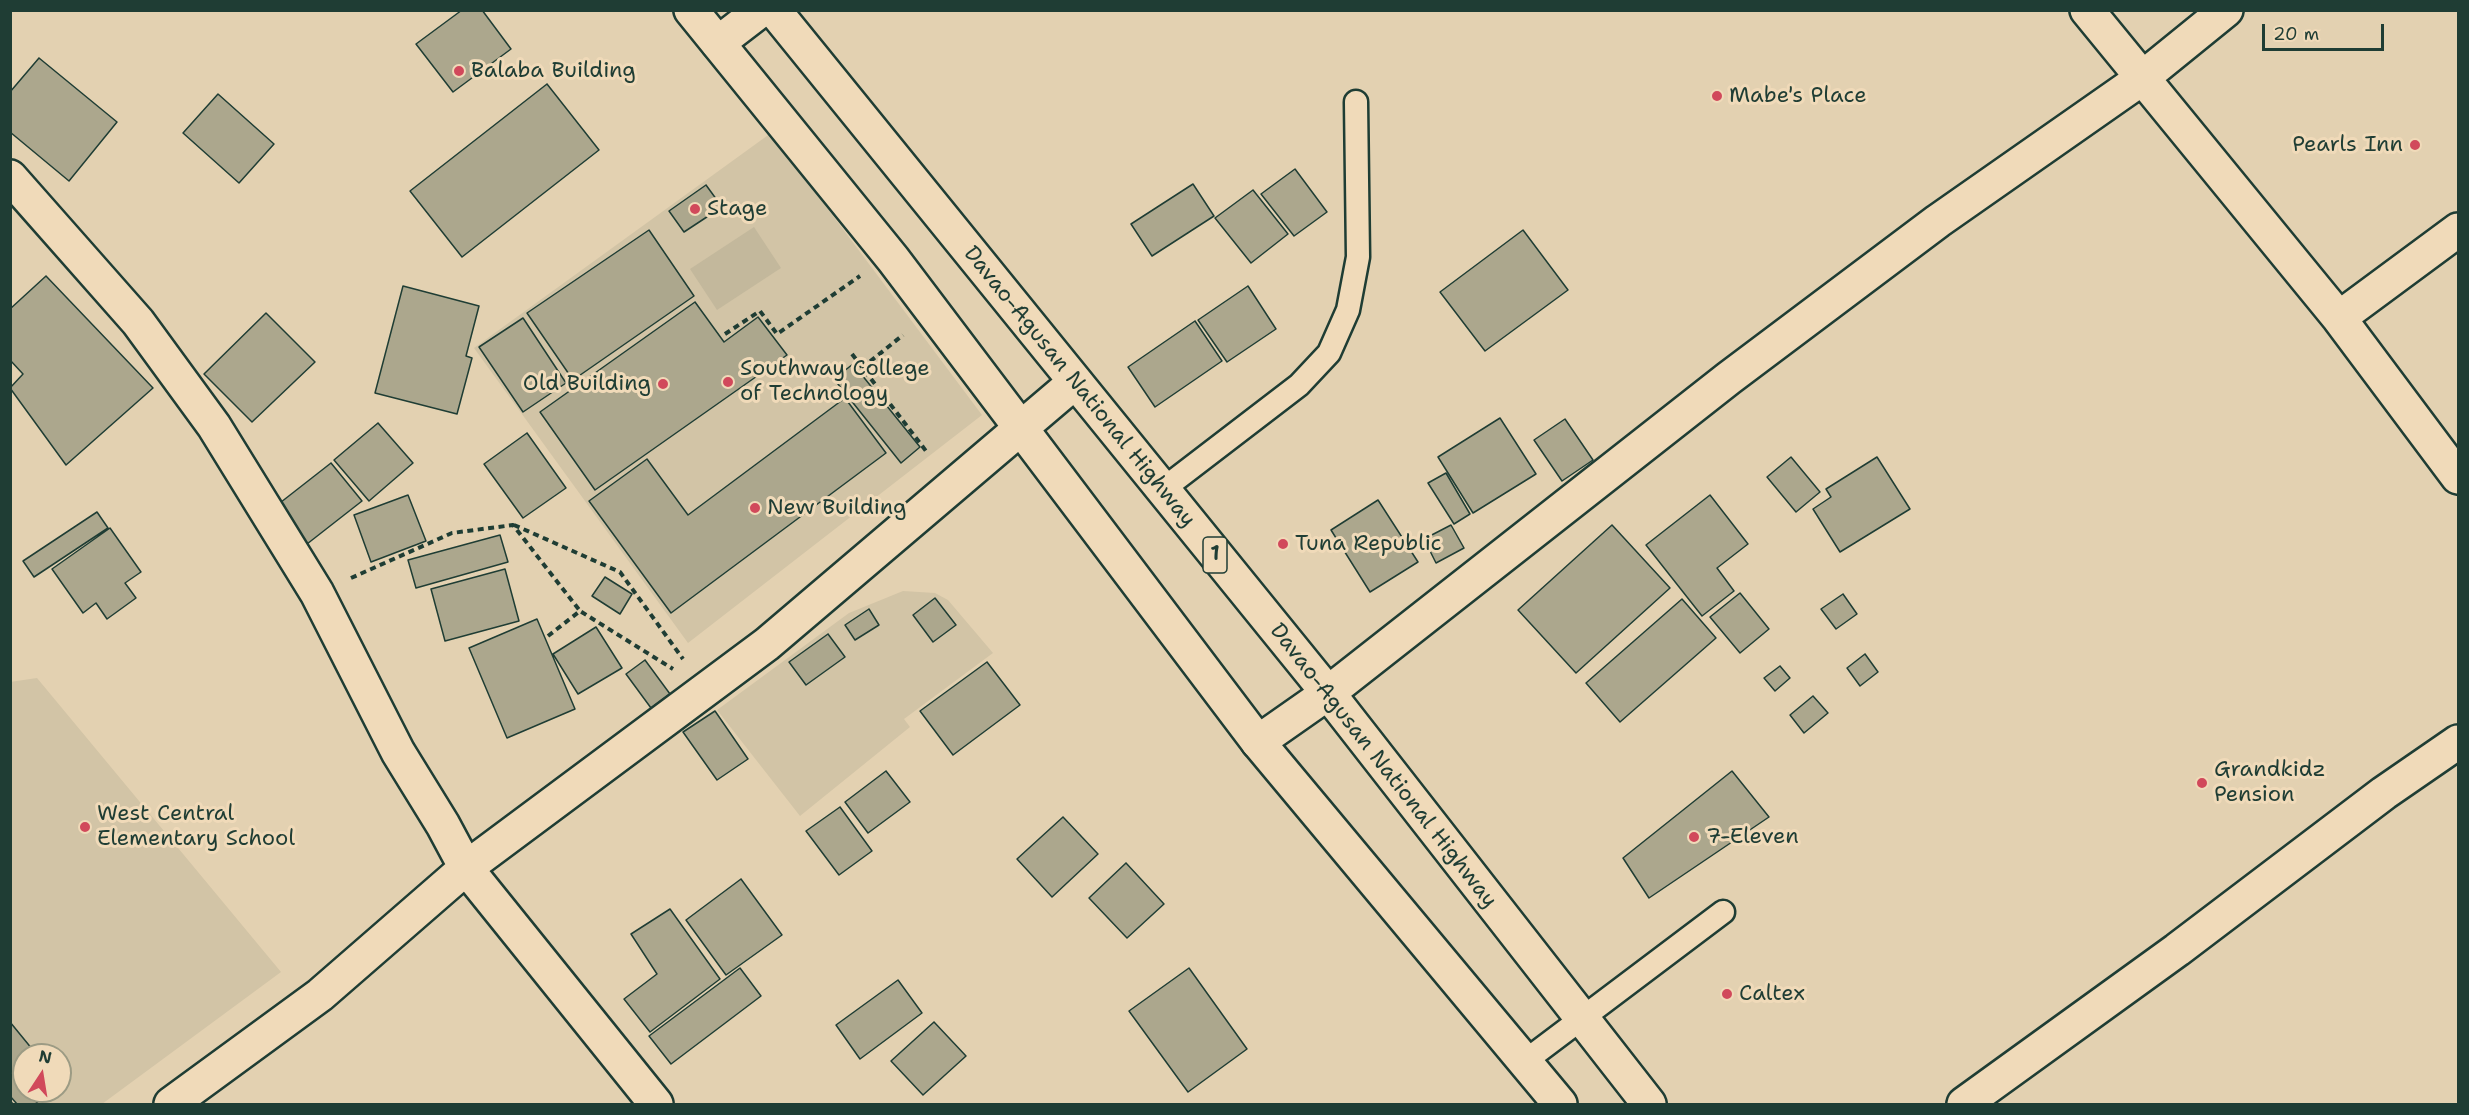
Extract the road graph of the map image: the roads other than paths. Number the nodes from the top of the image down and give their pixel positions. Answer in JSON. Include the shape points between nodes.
{"nodes":[{"id":1,"x":691,"y":10,"type":"edge"},
{"id":2,"x":761,"y":10,"type":"edge"},
{"id":3,"x":774,"y":10,"type":"edge"},
{"id":4,"x":2087,"y":10,"type":"edge"},
{"id":5,"x":2226,"y":10,"type":"edge"},
{"id":6,"x":717,"y":43,"type":"junction"},
{"id":7,"x":2141,"y":79,"type":"junction"},
{"id":8,"x":1356,"y":102,"type":"dead end"},
{"id":9,"x":10,"y":177,"type":"edge"},
{"id":10,"x":2458,"y":230,"type":"edge"},
{"id":11,"x":2339,"y":318,"type":"junction"},
{"id":12,"x":1075,"y":382,"type":"junction"},
{"id":13,"x":1022,"y":427,"type":"junction"},
{"id":14,"x":2458,"y":477,"type":"edge"},
{"id":15,"x":1161,"y":490,"type":"junction"},
{"id":16,"x":1328,"y":693,"type":"junction"},
{"id":17,"x":1258,"y":742,"type":"junction"},
{"id":18,"x":2458,"y":742,"type":"edge"},
{"id":19,"x":466,"y":868,"type":"junction"},
{"id":20,"x":1723,"y":912,"type":"dead end"},
{"id":21,"x":1582,"y":1019,"type":"junction"},
{"id":22,"x":1524,"y":1062,"type":"junction"},
{"id":23,"x":171,"y":1104,"type":"edge"},
{"id":24,"x":656,"y":1104,"type":"edge"},
{"id":25,"x":1560,"y":1104,"type":"edge"},
{"id":26,"x":1650,"y":1104,"type":"edge"},
{"id":27,"x":1964,"y":1104,"type":"edge"}],
"edges":[{"from":1,"to":6,"type":"main road"},
{"from":2,"to":6,"type":"main road"},
{"from":3,"to":12,"type":"main road","name":"Davao-Agusan National Highway","number":"1"},
{"from":4,"to":7,"type":"main road"},
{"from":5,"to":7,"type":"main road"},
{"from":6,"to":13,"type":"main road","via":[[890,255]]},
{"from":7,"to":11,"type":"main road"},
{"from":7,"to":16,"type":"main road","via":[[1938,221],[1729,378]]},
{"from":8,"to":15,"type":"lane","via":[[1358,257],[1348,310],[1329,353],[1299,385]]},
{"from":9,"to":19,"type":"main road","via":[[138,322],[214,426],[317,593],[398,752]]},
{"from":10,"to":11,"type":"main road"},
{"from":11,"to":14,"type":"main road"},
{"from":12,"to":13,"type":"main road"},
{"from":12,"to":15,"type":"main road","name":"Davao-Agusan National Highway","number":"1"},
{"from":13,"to":17,"type":"main road"},
{"from":13,"to":19,"type":"main road","via":[[767,644]]},
{"from":15,"to":16,"type":"main road","name":"Davao-Agusan National Highway","number":"1"},
{"from":16,"to":17,"type":"main road"},
{"from":16,"to":21,"type":"main road","name":"Davao-Agusan National Highway","number":"1"},
{"from":17,"to":22,"type":"main road"},
{"from":18,"to":27,"type":"main road"},
{"from":19,"to":23,"type":"main road","via":[[320,995]]},
{"from":19,"to":24,"type":"main road"},
{"from":20,"to":21,"type":"lane"},
{"from":21,"to":22,"type":"lane"},
{"from":21,"to":26,"type":"main road","name":"Davao-Agusan National Highway","number":"1"},
{"from":22,"to":25,"type":"main road"}]}
